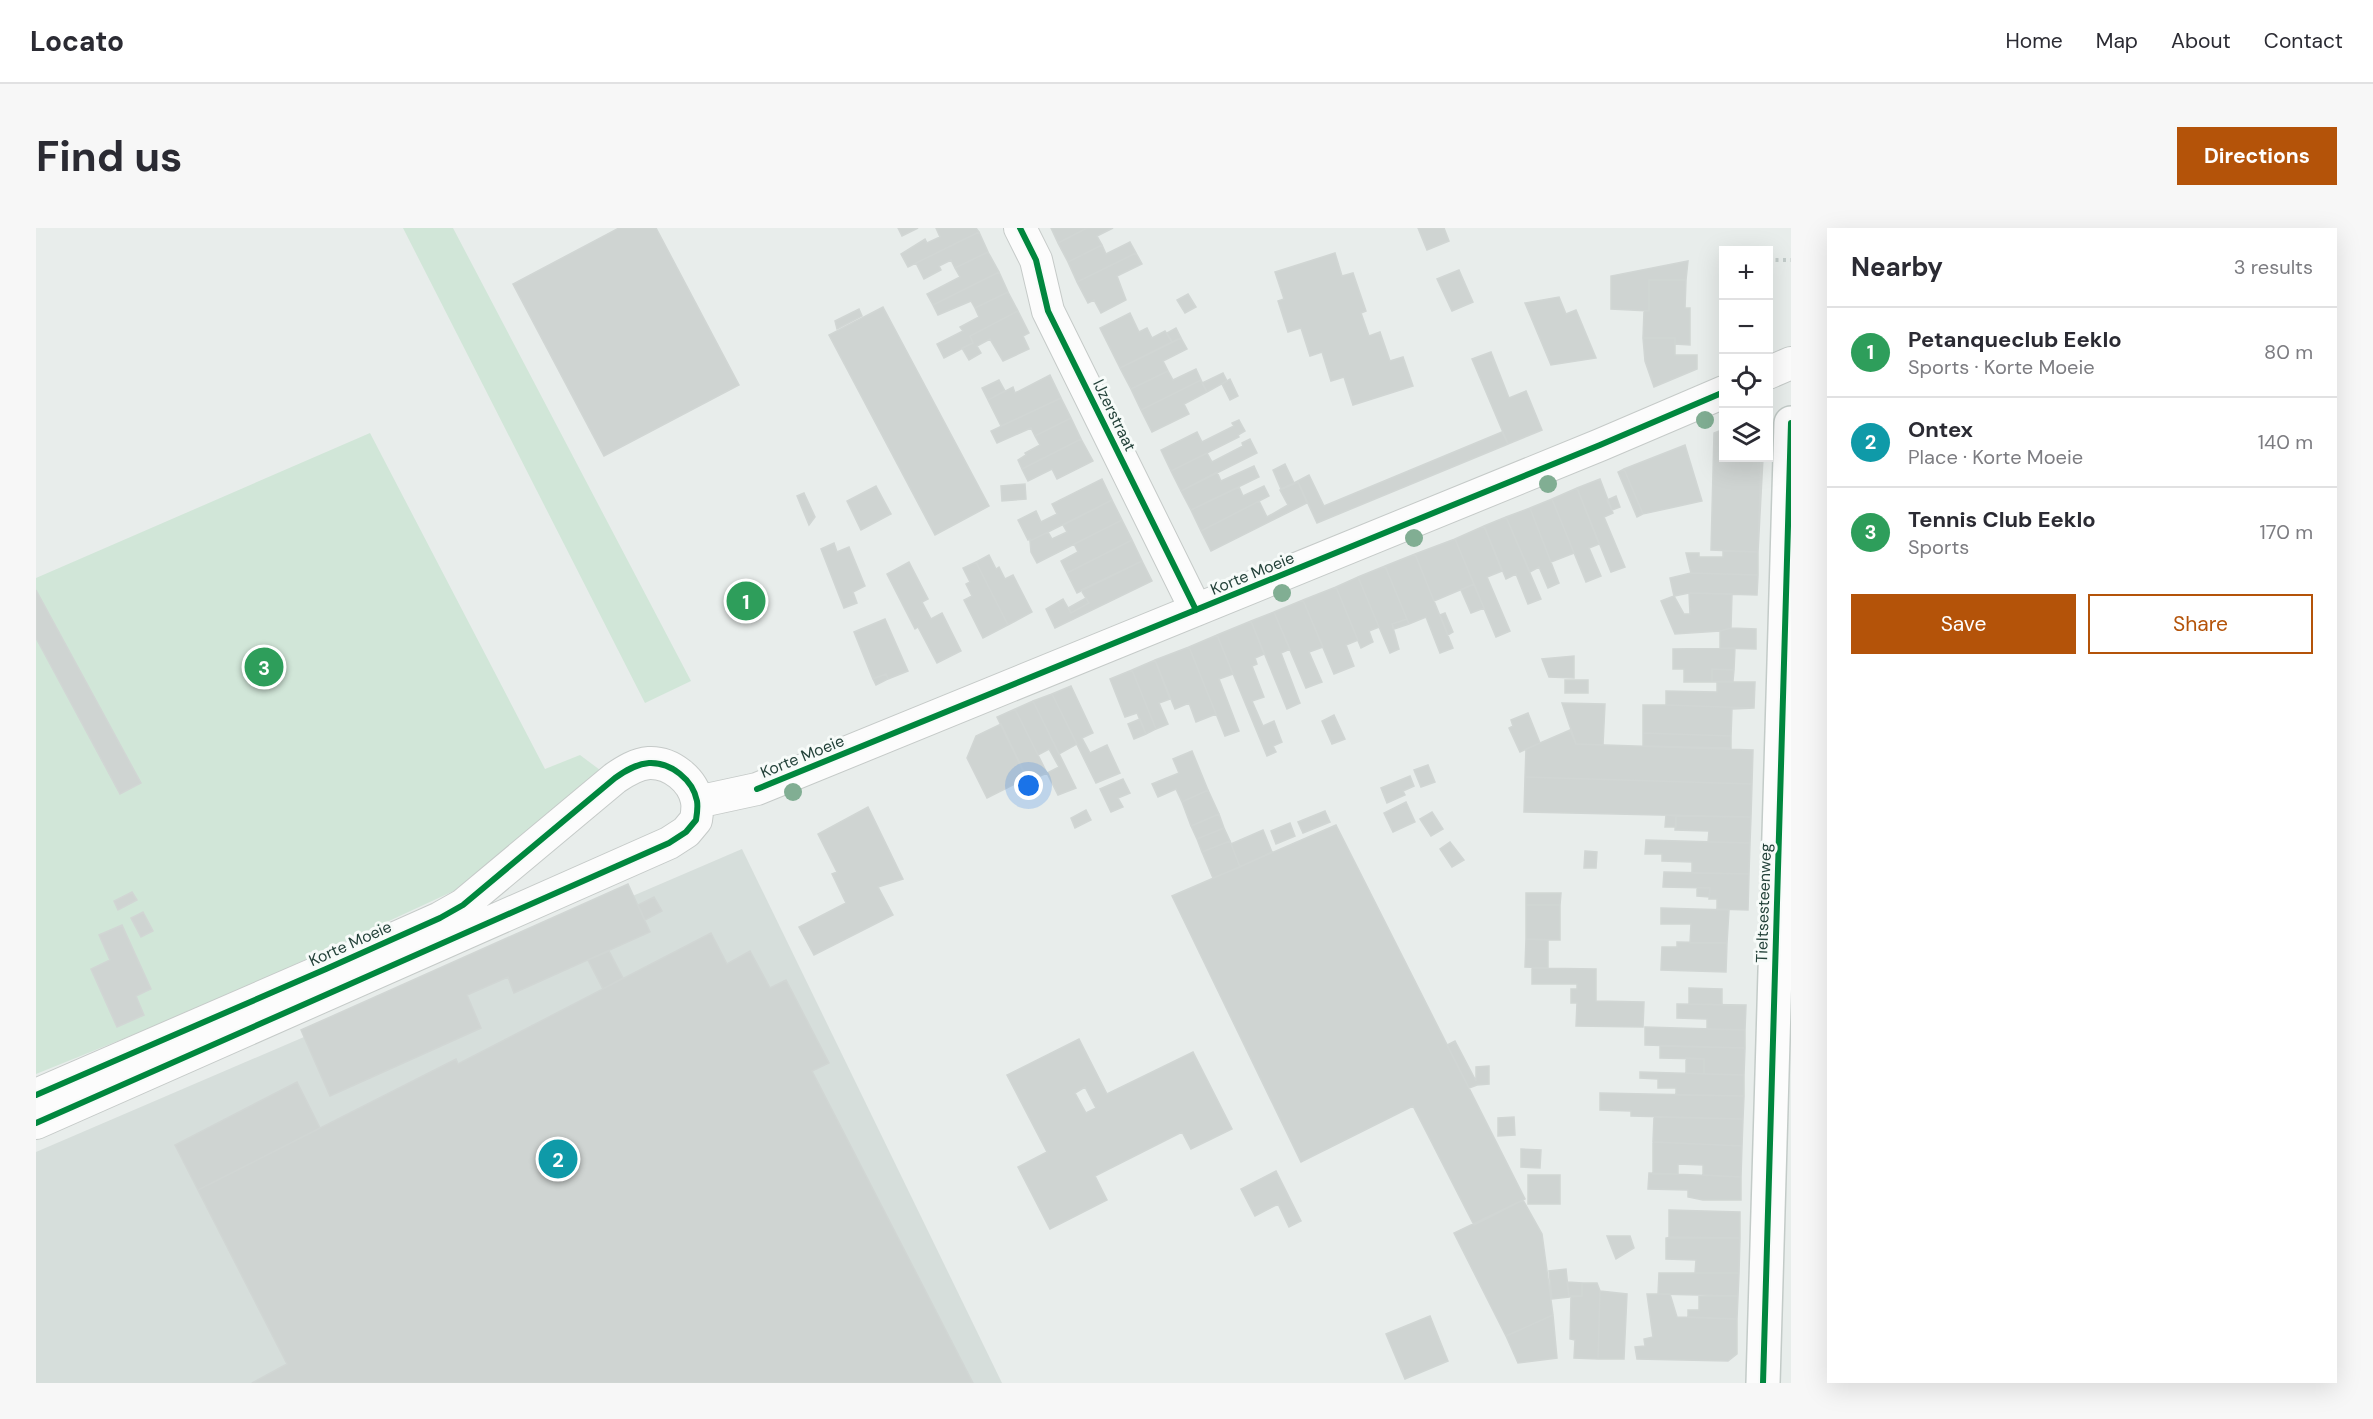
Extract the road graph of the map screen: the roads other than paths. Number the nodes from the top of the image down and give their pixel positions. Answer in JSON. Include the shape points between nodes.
{"nodes":[{"id":1,"x":1020,"y":228,"type":"edge"},
{"id":2,"x":1791,"y":363,"type":"edge"},
{"id":3,"x":1773,"y":371,"type":"edge"},
{"id":4,"x":1719,"y":394,"type":"edge"},
{"id":5,"x":1791,"y":423,"type":"edge"},
{"id":6,"x":1196,"y":610,"type":"junction"},
{"id":7,"x":697,"y":802,"type":"junction"},
{"id":8,"x":36,"y":1095,"type":"edge"},
{"id":9,"x":36,"y":1123,"type":"edge"},
{"id":10,"x":1763,"y":1383,"type":"edge"}],
"edges":[{"from":1,"to":6,"type":"street","name":"IJzerstraat","via":[[1036,260],[1048,311]]},
{"from":2,"to":3,"type":"street"},
{"from":4,"to":6,"type":"street","name":"Korte Moeie"},
{"from":5,"to":10,"type":"main road","name":"Tieltsesteenweg"},
{"from":6,"to":7,"type":"street","name":"Korte Moeie","via":[[757,789]]},
{"from":7,"to":8,"type":"street","name":"Korte Moeie","via":[[681,774],[649,763],[631,767],[463,905],[440,918]]},
{"from":7,"to":9,"type":"street","via":[[696,820],[669,843]]}]}
